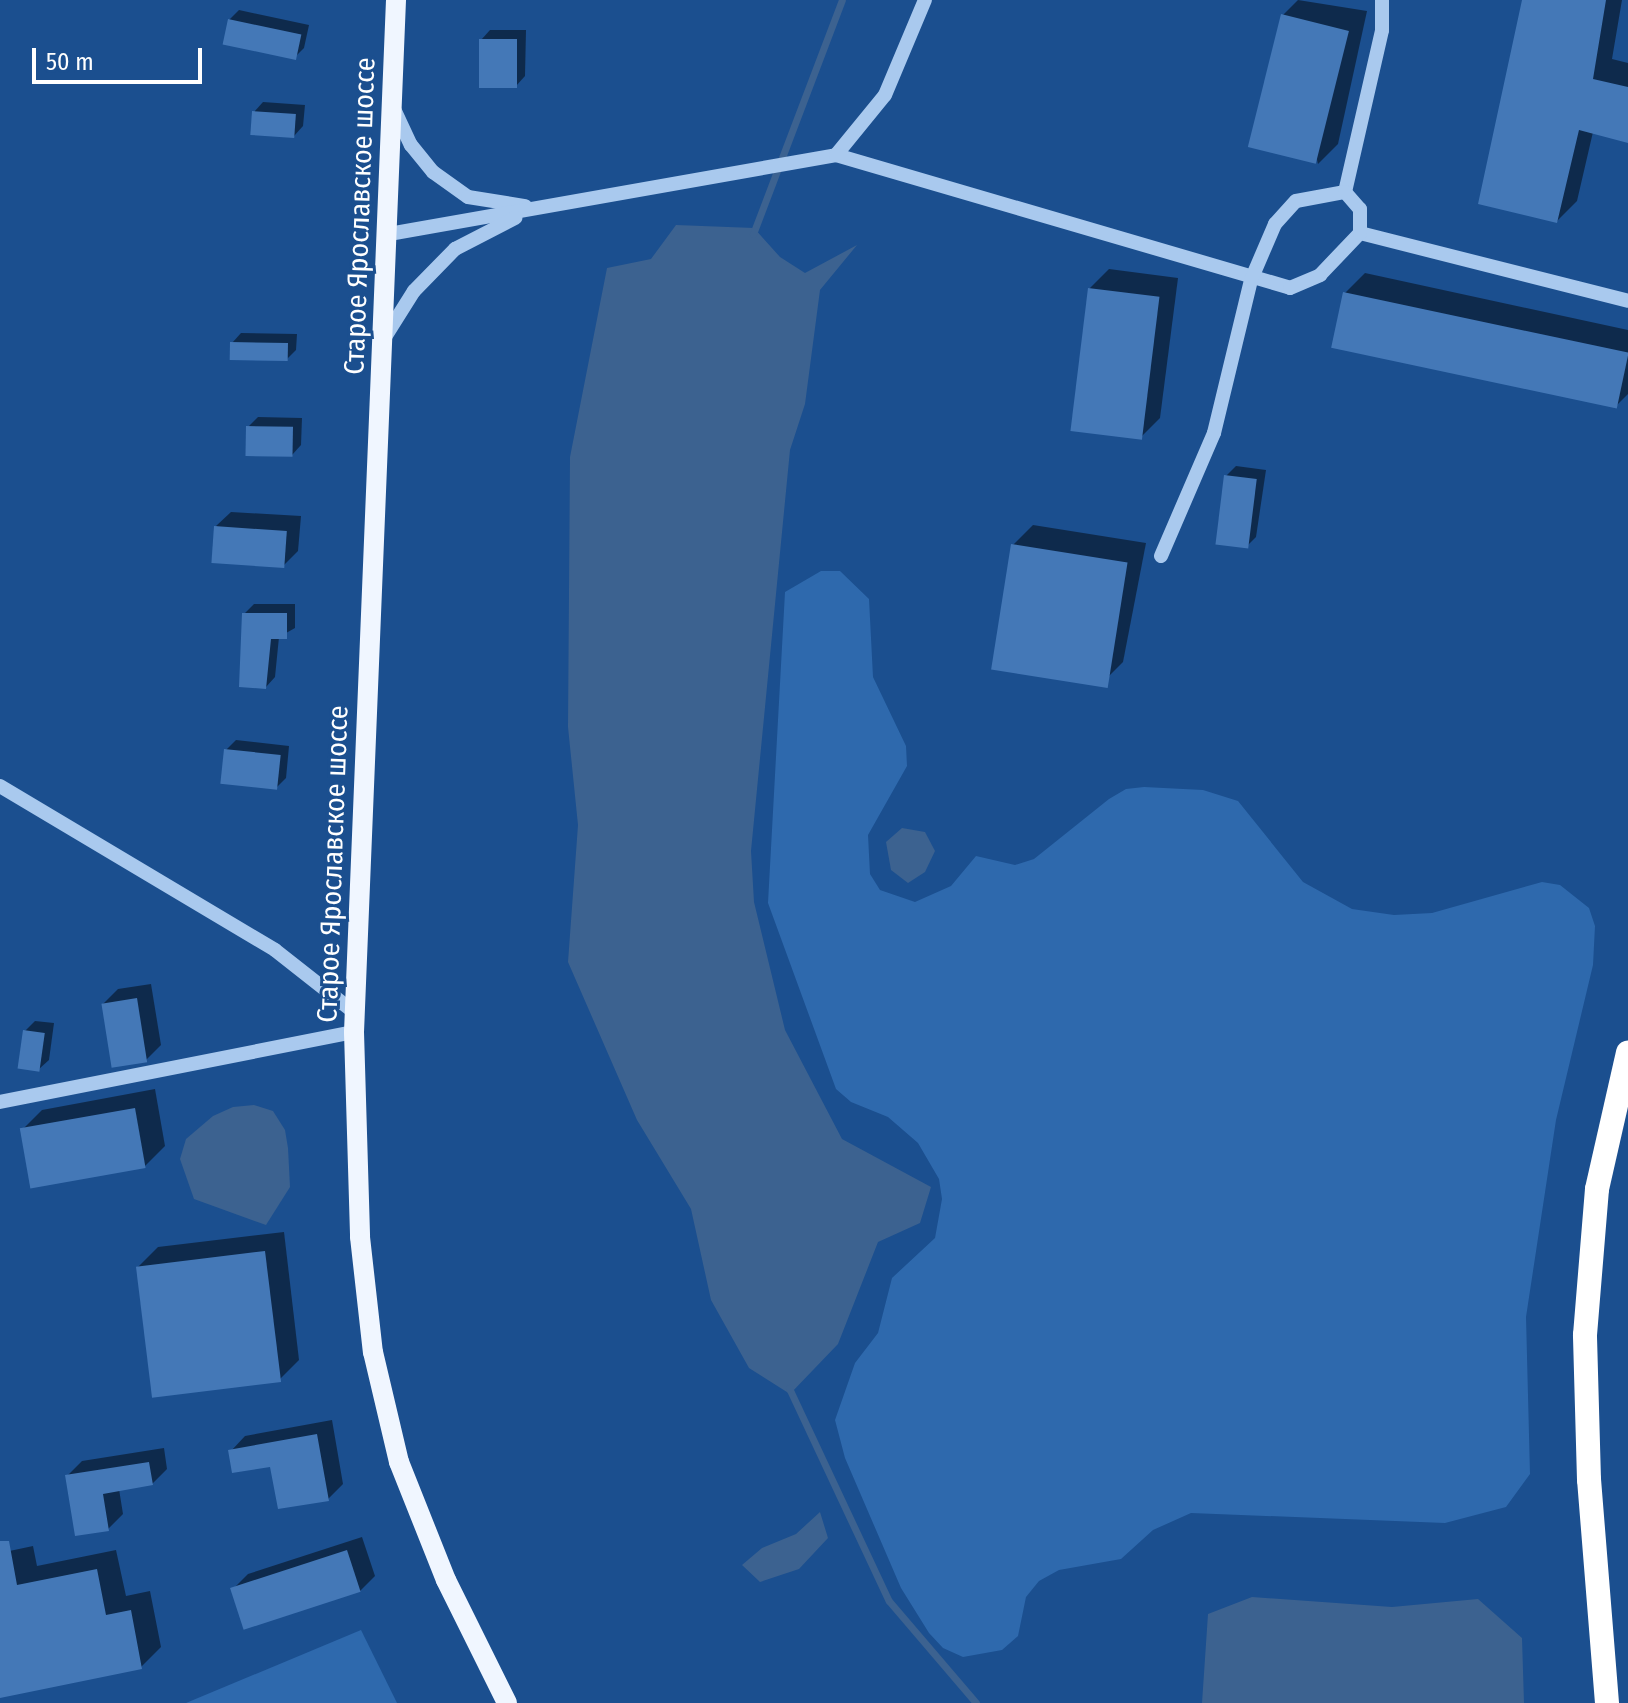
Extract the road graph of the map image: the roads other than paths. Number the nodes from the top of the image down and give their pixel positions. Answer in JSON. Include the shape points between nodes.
{"nodes":[{"id":1,"x":396,"y":0,"type":"edge"},
{"id":2,"x":925,"y":0,"type":"edge"},
{"id":3,"x":1382,"y":0,"type":"edge"},
{"id":4,"x":393,"y":107,"type":"junction"},
{"id":5,"x":836,"y":155,"type":"junction"},
{"id":6,"x":1345,"y":192,"type":"junction"},
{"id":7,"x":541,"y":207,"type":"junction"},
{"id":8,"x":1360,"y":233,"type":"junction"},
{"id":9,"x":389,"y":234,"type":"junction"},
{"id":10,"x":1251,"y":280,"type":"junction"},
{"id":11,"x":1628,"y":301,"type":"edge"},
{"id":12,"x":385,"y":337,"type":"junction"},
{"id":13,"x":1161,"y":556,"type":"dead end"},
{"id":14,"x":0,"y":786,"type":"edge"},
{"id":15,"x":354,"y":1023,"type":"junction"},
{"id":16,"x":1628,"y":1052,"type":"edge"},
{"id":17,"x":0,"y":1102,"type":"edge"},
{"id":18,"x":507,"y":1703,"type":"edge"},
{"id":19,"x":1607,"y":1703,"type":"edge"}],
"edges":[{"from":1,"to":4,"type":"main road","name":"Старое Ярославское шоссе"},
{"from":2,"to":5,"type":"lane","via":[[885,95]]},
{"from":3,"to":6,"type":"lane","via":[[1382,30]]},
{"from":4,"to":7,"type":"lane","via":[[411,145],[433,172],[468,197]]},
{"from":4,"to":9,"type":"main road","name":"Старое Ярославское шоссе"},
{"from":5,"to":7,"type":"lane"},
{"from":5,"to":10,"type":"lane"},
{"from":6,"to":8,"type":"lane","via":[[1360,209]]},
{"from":6,"to":10,"type":"lane","via":[[1296,201],[1275,224]]},
{"from":7,"to":9,"type":"lane"},
{"from":7,"to":12,"type":"lane","via":[[455,249],[414,291]]},
{"from":8,"to":10,"type":"lane","via":[[1320,275],[1290,288]]},
{"from":8,"to":11,"type":"lane"},
{"from":9,"to":12,"type":"main road","name":"Старое Ярославское шоссе"},
{"from":10,"to":13,"type":"lane","via":[[1214,433]]},
{"from":12,"to":15,"type":"main road","name":"Старое Ярославское шоссе"},
{"from":14,"to":15,"type":"lane","via":[[275,950]]},
{"from":15,"to":17,"type":"lane"},
{"from":15,"to":18,"type":"main road","name":"Старое Ярославское шоссе","via":[[360,1237],[384,1408],[417,1516]]},
{"from":16,"to":19,"type":"highway","via":[[1597,1189],[1585,1335],[1589,1480]]}]}
